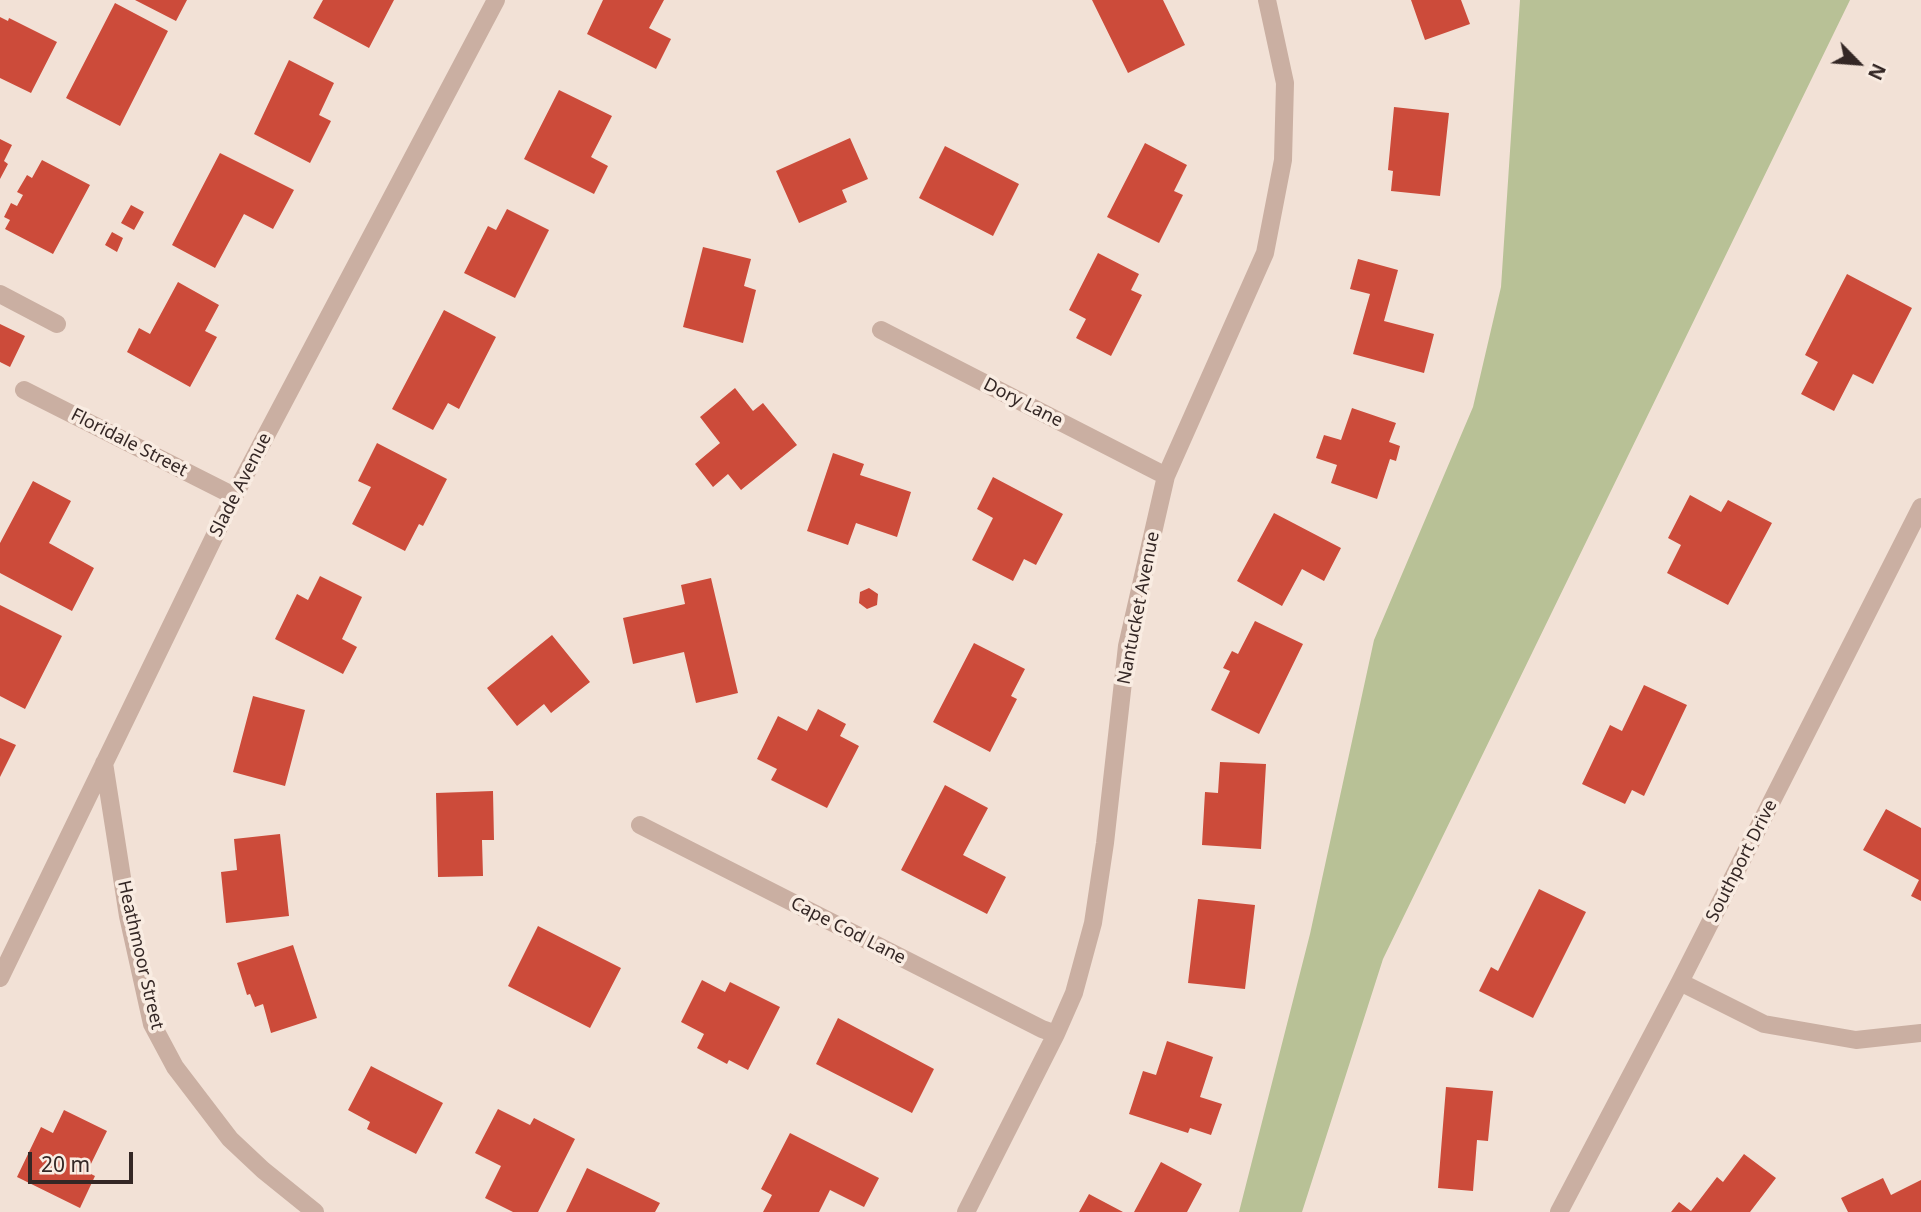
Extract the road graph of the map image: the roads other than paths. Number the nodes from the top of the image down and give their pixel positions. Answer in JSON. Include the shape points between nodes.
{"nodes":[{"id":1,"x":496,"y":0,"type":"edge"},
{"id":2,"x":1267,"y":0,"type":"edge"},
{"id":3,"x":0,"y":294,"type":"edge"},
{"id":4,"x":57,"y":324,"type":"dead end"},
{"id":5,"x":881,"y":330,"type":"dead end"},
{"id":6,"x":24,"y":390,"type":"dead end"},
{"id":7,"x":1166,"y":476,"type":"junction"},
{"id":8,"x":234,"y":496,"type":"junction"},
{"id":9,"x":1921,"y":508,"type":"edge"},
{"id":10,"x":104,"y":764,"type":"junction"},
{"id":11,"x":640,"y":825,"type":"dead end"},
{"id":12,"x":0,"y":978,"type":"edge"},
{"id":13,"x":1680,"y":982,"type":"junction"},
{"id":14,"x":1921,"y":1033,"type":"edge"},
{"id":15,"x":1056,"y":1034,"type":"junction"},
{"id":16,"x":315,"y":1212,"type":"edge"},
{"id":17,"x":966,"y":1212,"type":"edge"},
{"id":18,"x":1559,"y":1212,"type":"edge"}],
"edges":[{"from":1,"to":8,"type":"street","name":"Slade Avenue"},
{"from":2,"to":7,"type":"street","name":"Nantucket Avenue","via":[[1285,83],[1283,160],[1265,253]]},
{"from":3,"to":4,"type":"street"},
{"from":5,"to":7,"type":"street","name":"Dory Lane"},
{"from":6,"to":8,"type":"street","name":"Floridale Street"},
{"from":7,"to":15,"type":"street","name":"Nantucket Avenue","via":[[1127,646],[1093,923],[1074,993]]},
{"from":8,"to":10,"type":"street","name":"Slade Avenue"},
{"from":9,"to":13,"type":"street","name":"Southport Drive"},
{"from":10,"to":12,"type":"street","name":"Slade Avenue"},
{"from":10,"to":16,"type":"street","name":"Heathmoor Street","via":[[128,916],[152,1024],[174,1068],[230,1139]]},
{"from":11,"to":15,"type":"street","name":"Cape Cod Lane"},
{"from":13,"to":14,"type":"street","via":[[1764,1024],[1856,1040]]},
{"from":13,"to":18,"type":"street","name":"Southport Drive"},
{"from":15,"to":17,"type":"street","name":"Nantucket Avenue"}]}
